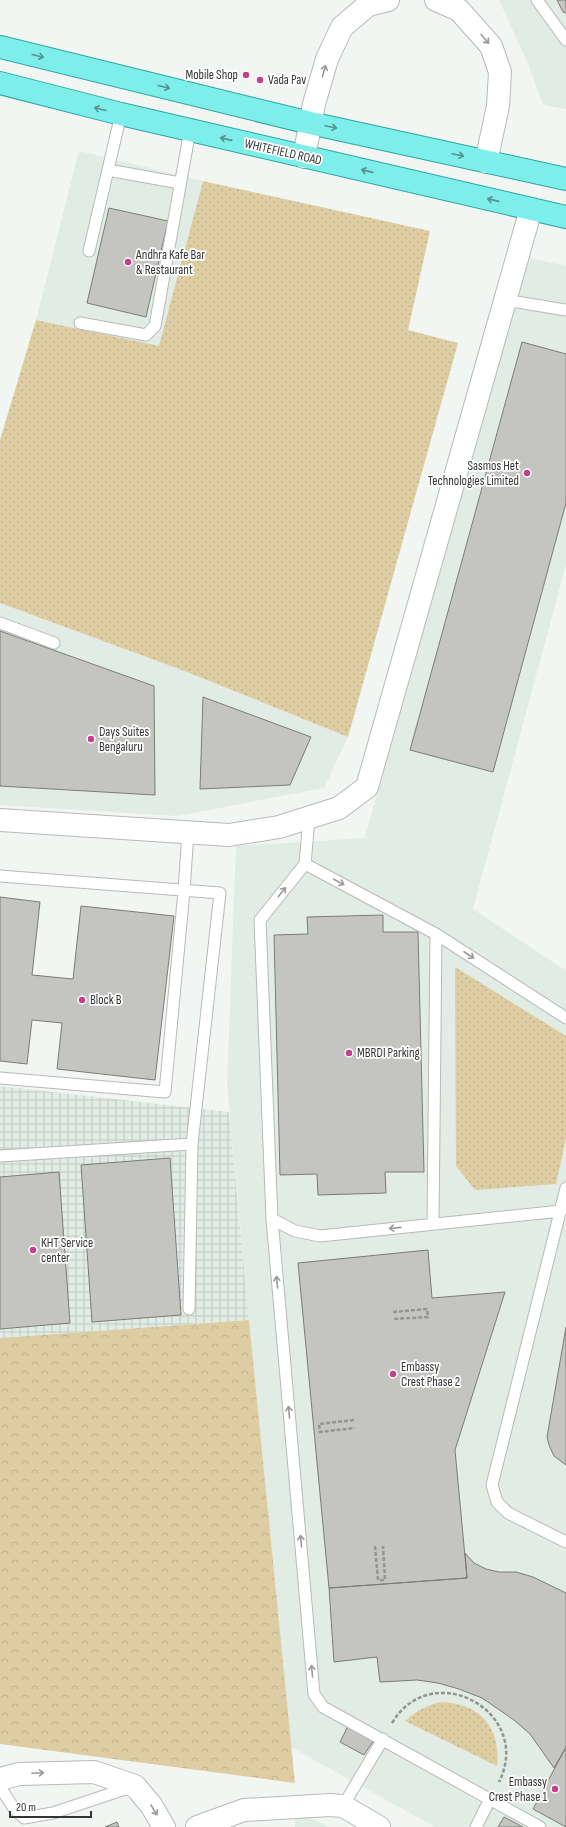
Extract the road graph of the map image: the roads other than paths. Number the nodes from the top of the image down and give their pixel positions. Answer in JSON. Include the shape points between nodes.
{"nodes":[{"id":1,"x":388,"y":0,"type":"edge"},
{"id":2,"x":436,"y":0,"type":"edge"},
{"id":3,"x":537,"y":0,"type":"edge"},
{"id":4,"x":460,"y":5,"type":"edge"},
{"id":5,"x":566,"y":40,"type":"edge"},
{"id":6,"x":0,"y":47,"type":"edge"},
{"id":7,"x":0,"y":83,"type":"edge"},
{"id":8,"x":121,"y":114,"type":"junction"},
{"id":9,"x":310,"y":123,"type":"junction"},
{"id":10,"x":190,"y":130,"type":"junction"},
{"id":11,"x":304,"y":157,"type":"junction"},
{"id":12,"x":486,"y":162,"type":"junction"},
{"id":13,"x":108,"y":170,"type":"junction"},
{"id":14,"x":566,"y":179,"type":"edge"},
{"id":15,"x":180,"y":183,"type":"junction"},
{"id":16,"x":532,"y":209,"type":"junction"},
{"id":17,"x":566,"y":217,"type":"edge"},
{"id":18,"x":89,"y":251,"type":"dead end"},
{"id":19,"x":505,"y":300,"type":"junction"},
{"id":20,"x":566,"y":310,"type":"edge"},
{"id":21,"x":80,"y":323,"type":"dead end"},
{"id":22,"x":0,"y":622,"type":"edge"},
{"id":23,"x":54,"y":643,"type":"dead end"},
{"id":24,"x":309,"y":819,"type":"junction"},
{"id":25,"x":0,"y":820,"type":"edge"},
{"id":26,"x":188,"y":832,"type":"junction"},
{"id":27,"x":305,"y":864,"type":"junction"},
{"id":28,"x":0,"y":876,"type":"edge"},
{"id":29,"x":184,"y":891,"type":"junction"},
{"id":30,"x":436,"y":934,"type":"junction"},
{"id":31,"x":566,"y":1018,"type":"edge"},
{"id":32,"x":0,"y":1078,"type":"edge"},
{"id":33,"x":192,"y":1144,"type":"junction"},
{"id":34,"x":0,"y":1156,"type":"edge"},
{"id":35,"x":566,"y":1188,"type":"edge"},
{"id":36,"x":561,"y":1211,"type":"junction"},
{"id":37,"x":272,"y":1219,"type":"junction"},
{"id":38,"x":433,"y":1224,"type":"junction"},
{"id":39,"x":189,"y":1310,"type":"dead end"},
{"id":40,"x":566,"y":1542,"type":"edge"},
{"id":41,"x":383,"y":1739,"type":"junction"},
{"id":42,"x":0,"y":1779,"type":"edge"},
{"id":43,"x":135,"y":1786,"type":"junction"},
{"id":44,"x":0,"y":1787,"type":"edge"},
{"id":45,"x":490,"y":1799,"type":"junction"},
{"id":46,"x":343,"y":1806,"type":"junction"},
{"id":47,"x":375,"y":1826,"type":"edge"},
{"id":48,"x":164,"y":1827,"type":"edge"},
{"id":49,"x":197,"y":1827,"type":"edge"},
{"id":50,"x":476,"y":1827,"type":"edge"},
{"id":51,"x":540,"y":1827,"type":"edge"}],
"edges":[{"from":9,"to":1,"type":"street","one_way":true,"via":[[327,59],[342,27],[368,5]]},
{"from":2,"to":4,"type":"street"},
{"from":3,"to":5,"type":"lane"},
{"from":4,"to":12,"type":"street","one_way":true,"via":[[491,46],[500,72],[498,106]]},
{"from":6,"to":9,"type":"main road","one_way":true},
{"from":8,"to":7,"type":"main road","name":"WHITEFIELD ROAD","one_way":true},
{"from":8,"to":10,"type":"main road","name":"WHITEFIELD ROAD"},
{"from":8,"to":13,"type":"lane"},
{"from":9,"to":11,"type":"street"},
{"from":9,"to":12,"type":"main road","one_way":true},
{"from":11,"to":10,"type":"main road","name":"WHITEFIELD ROAD","one_way":true},
{"from":10,"to":15,"type":"lane"},
{"from":16,"to":11,"type":"main road","name":"WHITEFIELD ROAD","one_way":true},
{"from":12,"to":14,"type":"main road"},
{"from":13,"to":15,"type":"lane"},
{"from":13,"to":18,"type":"lane"},
{"from":15,"to":21,"type":"lane","via":[[155,326],[146,335]]},
{"from":16,"to":17,"type":"main road","name":"WHITEFIELD ROAD"},
{"from":16,"to":19,"type":"street"},
{"from":19,"to":20,"type":"lane"},
{"from":19,"to":24,"type":"street","via":[[367,787],[339,808]]},
{"from":22,"to":23,"type":"lane"},
{"from":24,"to":26,"type":"street","via":[[229,835]]},
{"from":24,"to":27,"type":"lane"},
{"from":25,"to":26,"type":"street"},
{"from":26,"to":29,"type":"lane"},
{"from":27,"to":30,"type":"lane","one_way":true},
{"from":37,"to":27,"type":"lane","one_way":true,"via":[[260,920]]},
{"from":28,"to":29,"type":"lane"},
{"from":29,"to":32,"type":"lane","via":[[165,1092]]},
{"from":29,"to":33,"type":"lane","via":[[220,893]]},
{"from":30,"to":31,"type":"lane","one_way":true},
{"from":30,"to":38,"type":"lane"},
{"from":33,"to":34,"type":"lane"},
{"from":33,"to":39,"type":"lane"},
{"from":35,"to":36,"type":"lane"},
{"from":36,"to":38,"type":"lane"},
{"from":36,"to":40,"type":"lane","via":[[492,1485],[497,1502],[508,1513]]},
{"from":38,"to":37,"type":"lane","one_way":true,"via":[[320,1236],[295,1232]]},
{"from":41,"to":37,"type":"lane","one_way":true,"via":[[323,1707],[314,1694]]},
{"from":41,"to":45,"type":"lane"},
{"from":41,"to":46,"type":"lane"},
{"from":42,"to":43,"type":"street","one_way":true,"via":[[19,1774],[94,1772]]},
{"from":43,"to":44,"type":"lane","via":[[53,1813],[24,1818],[15,1810]]},
{"from":43,"to":48,"type":"street","one_way":true,"via":[[151,1805]]},
{"from":45,"to":50,"type":"lane"},
{"from":45,"to":51,"type":"lane"},
{"from":46,"to":47,"type":"street"},
{"from":46,"to":49,"type":"street","via":[[244,1810]]}]}
